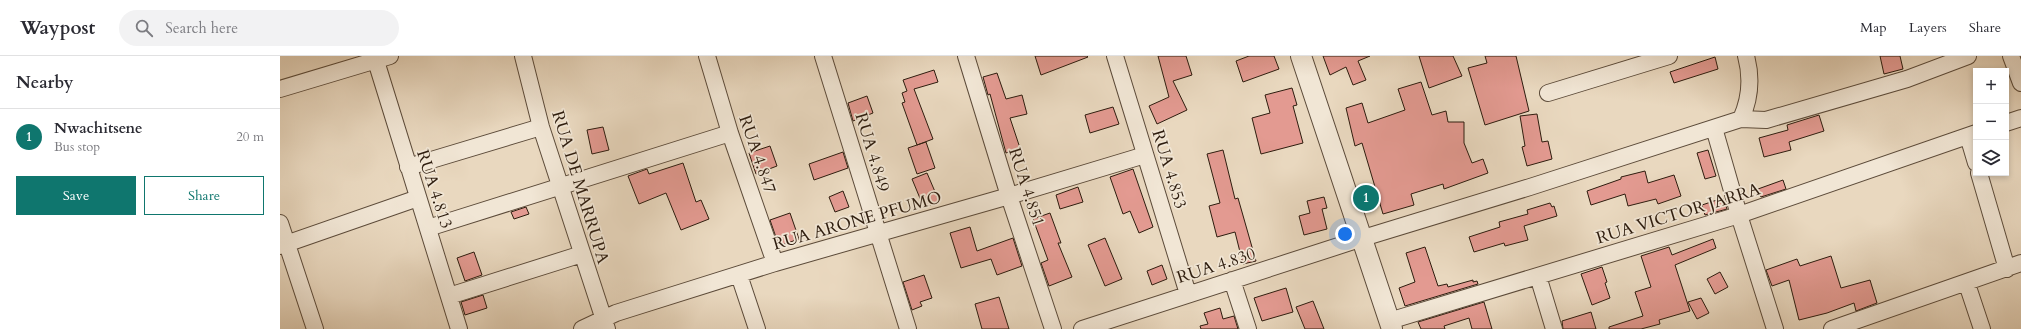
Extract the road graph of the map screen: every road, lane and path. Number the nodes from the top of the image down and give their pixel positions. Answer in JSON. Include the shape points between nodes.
{"nodes":[{"id":1,"x":523,"y":56,"type":"edge"},
{"id":2,"x":707,"y":56,"type":"edge"},
{"id":3,"x":823,"y":56,"type":"edge"},
{"id":4,"x":966,"y":56,"type":"edge"},
{"id":5,"x":1115,"y":56,"type":"edge"},
{"id":6,"x":1301,"y":56,"type":"edge"},
{"id":7,"x":1669,"y":56,"type":"edge"},
{"id":8,"x":1746,"y":56,"type":"edge"},
{"id":9,"x":1968,"y":56,"type":"edge"},
{"id":10,"x":2010,"y":56,"type":"edge"},
{"id":11,"x":383,"y":58,"type":"edge"},
{"id":12,"x":2021,"y":83,"type":"edge"},
{"id":13,"x":280,"y":89,"type":"edge"},
{"id":14,"x":1548,"y":93,"type":"dead end"},
{"id":15,"x":2021,"y":118,"type":"edge"},
{"id":16,"x":1741,"y":119,"type":"junction"},
{"id":17,"x":2009,"y":122,"type":"edge"},
{"id":18,"x":542,"y":128,"type":"junction"},
{"id":19,"x":1714,"y":128,"type":"junction"},
{"id":20,"x":730,"y":133,"type":"junction"},
{"id":21,"x":1972,"y":135,"type":"edge"},
{"id":22,"x":1145,"y":155,"type":"junction"},
{"id":23,"x":408,"y":167,"type":"junction"},
{"id":24,"x":1980,"y":176,"type":"edge"},
{"id":25,"x":560,"y":185,"type":"junction"},
{"id":26,"x":1009,"y":196,"type":"junction"},
{"id":27,"x":418,"y":198,"type":"junction"},
{"id":28,"x":1739,"y":215,"type":"junction"},
{"id":29,"x":280,"y":223,"type":"edge"},
{"id":30,"x":428,"y":228,"type":"junction"},
{"id":31,"x":878,"y":233,"type":"junction"},
{"id":32,"x":1363,"y":238,"type":"junction"},
{"id":33,"x":283,"y":244,"type":"edge"},
{"id":34,"x":582,"y":254,"type":"junction"},
{"id":35,"x":775,"y":263,"type":"junction"},
{"id":36,"x":2014,"y":266,"type":"edge"},
{"id":37,"x":739,"y":275,"type":"junction"},
{"id":38,"x":1538,"y":276,"type":"junction"},
{"id":39,"x":1232,"y":280,"type":"junction"},
{"id":40,"x":1967,"y":284,"type":"junction"},
{"id":41,"x":1188,"y":294,"type":"junction"},
{"id":42,"x":449,"y":296,"type":"junction"},
{"id":43,"x":605,"y":324,"type":"edge"},
{"id":44,"x":1390,"y":325,"type":"edge"},
{"id":45,"x":315,"y":329,"type":"edge"},
{"id":46,"x":459,"y":329,"type":"edge"},
{"id":47,"x":582,"y":329,"type":"edge"},
{"id":48,"x":757,"y":329,"type":"edge"},
{"id":49,"x":908,"y":329,"type":"edge"},
{"id":50,"x":1053,"y":329,"type":"edge"},
{"id":51,"x":1082,"y":329,"type":"edge"},
{"id":52,"x":1248,"y":329,"type":"edge"},
{"id":53,"x":1554,"y":329,"type":"edge"},
{"id":54,"x":1775,"y":329,"type":"edge"},
{"id":55,"x":1832,"y":329,"type":"edge"},
{"id":56,"x":1982,"y":329,"type":"edge"}],
"edges":[{"from":1,"to":18,"type":"street","name":"RUA DE MARRUPA"},
{"from":2,"to":20,"type":"street","name":"RUA 4.847"},
{"from":3,"to":31,"type":"street","name":"RUA 4.849"},
{"from":4,"to":26,"type":"street","name":"RUA 4.851"},
{"from":5,"to":22,"type":"street","name":"RUA 4.853"},
{"from":6,"to":32,"type":"street"},
{"from":7,"to":14,"type":"street"},
{"from":8,"to":16,"type":"street","via":[[1749,91]]},
{"from":9,"to":16,"type":"street","via":[[1907,80],[1766,120]]},
{"from":10,"to":12,"type":"street"},
{"from":11,"to":13,"type":"street"},
{"from":11,"to":23,"type":"street","name":"RUA 4.813"},
{"from":15,"to":17,"type":"street"},
{"from":16,"to":19,"type":"street","name":"RUA 4.830"},
{"from":18,"to":23,"type":"street"},
{"from":18,"to":25,"type":"street","name":"RUA DE MARRUPA"},
{"from":19,"to":28,"type":"street"},
{"from":19,"to":32,"type":"street","name":"RUA 4.830"},
{"from":20,"to":25,"type":"street"},
{"from":20,"to":35,"type":"street","name":"RUA 4.847"},
{"from":21,"to":28,"type":"street","name":"RUA VICTOR JARRA"},
{"from":22,"to":26,"type":"street","name":"RUA ARONE PFUMO"},
{"from":22,"to":41,"type":"street","name":"RUA 4.853"},
{"from":23,"to":27,"type":"street","name":"RUA 4.813"},
{"from":24,"to":36,"type":"street"},
{"from":25,"to":30,"type":"street"},
{"from":25,"to":34,"type":"street","name":"RUA DE MARRUPA"},
{"from":26,"to":31,"type":"street","name":"RUA ARONE PFUMO"},
{"from":26,"to":50,"type":"street","name":"RUA 4.851"},
{"from":27,"to":30,"type":"street","name":"RUA 4.813"},
{"from":27,"to":33,"type":"street"},
{"from":28,"to":38,"type":"street","name":"RUA VICTOR JARRA"},
{"from":28,"to":54,"type":"street"},
{"from":29,"to":33,"type":"street"},
{"from":30,"to":42,"type":"street","name":"RUA 4.813"},
{"from":31,"to":35,"type":"street","name":"RUA ARONE PFUMO"},
{"from":31,"to":49,"type":"street","name":"RUA 4.849"},
{"from":32,"to":39,"type":"street","name":"RUA 4.830"},
{"from":32,"to":44,"type":"street"},
{"from":33,"to":45,"type":"street"},
{"from":34,"to":42,"type":"street"},
{"from":34,"to":43,"type":"street","name":"RUA DE MARRUPA"},
{"from":35,"to":37,"type":"street","name":"RUA ARONE PFUMO"},
{"from":36,"to":40,"type":"street"},
{"from":37,"to":43,"type":"street","name":"RUA ARONE PFUMO","via":[[616,313]]},
{"from":37,"to":48,"type":"street"},
{"from":38,"to":44,"type":"street","name":"RUA VICTOR JARRA"},
{"from":38,"to":53,"type":"street"},
{"from":39,"to":41,"type":"street","name":"RUA 4.830"},
{"from":39,"to":52,"type":"street"},
{"from":40,"to":55,"type":"street"},
{"from":40,"to":56,"type":"street"},
{"from":41,"to":51,"type":"street","name":"RUA 4.830"},
{"from":42,"to":46,"type":"street","name":"RUA 4.813"},
{"from":43,"to":47,"type":"street","name":"RUA ARONE PFUMO"}]}
